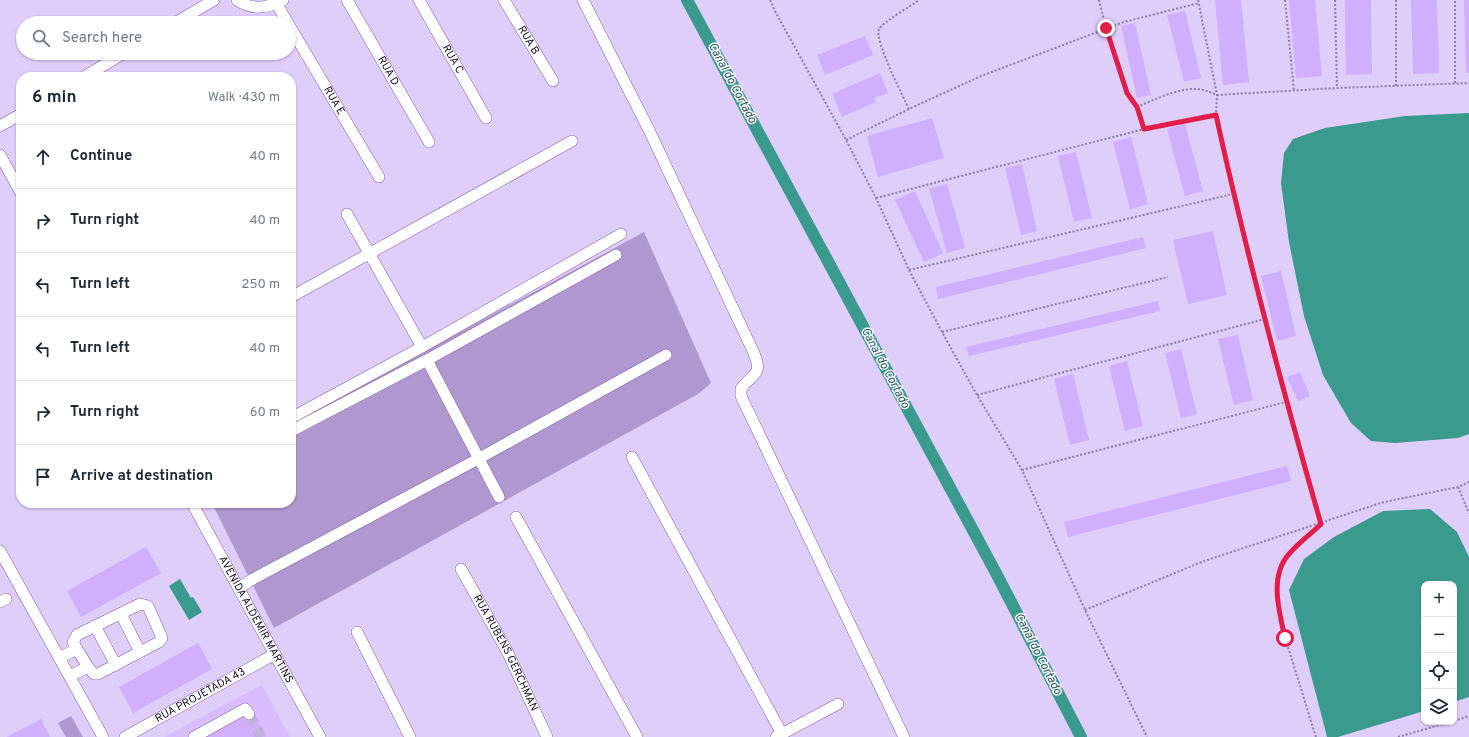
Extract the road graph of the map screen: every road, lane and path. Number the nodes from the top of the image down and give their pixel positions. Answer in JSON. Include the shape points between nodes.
{"nodes":[{"id":1,"x":214,"y":0,"type":"edge"},
{"id":2,"x":237,"y":0,"type":"edge"},
{"id":3,"x":347,"y":0,"type":"edge"},
{"id":4,"x":419,"y":0,"type":"edge"},
{"id":5,"x":504,"y":0,"type":"edge"},
{"id":6,"x":582,"y":0,"type":"edge"},
{"id":7,"x":770,"y":0,"type":"edge"},
{"id":8,"x":919,"y":0,"type":"edge"},
{"id":9,"x":1099,"y":0,"type":"edge"},
{"id":10,"x":1285,"y":0,"type":"edge"},
{"id":11,"x":1335,"y":0,"type":"edge"},
{"id":12,"x":1396,"y":0,"type":"edge"},
{"id":13,"x":1455,"y":0,"type":"edge"},
{"id":14,"x":1198,"y":1,"type":"edge"},
{"id":15,"x":280,"y":2,"type":"edge"},
{"id":16,"x":187,"y":16,"type":"edge"},
{"id":17,"x":285,"y":16,"type":"edge"},
{"id":18,"x":1106,"y":28,"type":"junction"},
{"id":19,"x":296,"y":37,"type":"edge"},
{"id":20,"x":112,"y":60,"type":"edge"},
{"id":21,"x":92,"y":72,"type":"edge"},
{"id":22,"x":553,"y":81,"type":"dead end"},
{"id":23,"x":1455,"y":83,"type":"junction"},
{"id":24,"x":1469,"y":83,"type":"edge"},
{"id":25,"x":1396,"y":86,"type":"junction"},
{"id":26,"x":1337,"y":88,"type":"junction"},
{"id":27,"x":1294,"y":90,"type":"junction"},
{"id":28,"x":1217,"y":95,"type":"junction"},
{"id":29,"x":1137,"y":107,"type":"junction"},
{"id":30,"x":909,"y":109,"type":"junction"},
{"id":31,"x":1216,"y":115,"type":"junction"},
{"id":32,"x":16,"y":117,"type":"edge"},
{"id":33,"x":486,"y":118,"type":"dead end"},
{"id":34,"x":0,"y":126,"type":"edge"},
{"id":35,"x":1144,"y":129,"type":"junction"},
{"id":36,"x":846,"y":140,"type":"junction"},
{"id":37,"x":572,"y":141,"type":"dead end"},
{"id":38,"x":429,"y":142,"type":"dead end"},
{"id":39,"x":0,"y":155,"type":"edge"},
{"id":40,"x":379,"y":177,"type":"dead end"},
{"id":41,"x":16,"y":184,"type":"edge"},
{"id":42,"x":1233,"y":194,"type":"junction"},
{"id":43,"x":876,"y":198,"type":"junction"},
{"id":44,"x":347,"y":214,"type":"dead end"},
{"id":45,"x":621,"y":234,"type":"dead end"},
{"id":46,"x":369,"y":254,"type":"junction"},
{"id":47,"x":616,"y":255,"type":"dead end"},
{"id":48,"x":909,"y":270,"type":"junction"},
{"id":49,"x":1168,"y":277,"type":"dead end"},
{"id":50,"x":296,"y":294,"type":"edge"},
{"id":51,"x":1264,"y":319,"type":"junction"},
{"id":52,"x":942,"y":332,"type":"junction"},
{"id":53,"x":422,"y":347,"type":"junction"},
{"id":54,"x":666,"y":355,"type":"dead end"},
{"id":55,"x":427,"y":360,"type":"junction"},
{"id":56,"x":977,"y":395,"type":"junction"},
{"id":57,"x":1286,"y":402,"type":"junction"},
{"id":58,"x":296,"y":415,"type":"edge"},
{"id":59,"x":296,"y":428,"type":"edge"},
{"id":60,"x":632,"y":457,"type":"dead end"},
{"id":61,"x":478,"y":458,"type":"junction"},
{"id":62,"x":1022,"y":470,"type":"junction"},
{"id":63,"x":1469,"y":482,"type":"edge"},
{"id":64,"x":1458,"y":486,"type":"junction"},
{"id":65,"x":499,"y":497,"type":"dead end"},
{"id":66,"x":195,"y":508,"type":"edge"},
{"id":67,"x":1469,"y":513,"type":"edge"},
{"id":68,"x":516,"y":517,"type":"dead end"},
{"id":69,"x":1321,"y":524,"type":"junction"},
{"id":70,"x":0,"y":551,"type":"edge"},
{"id":71,"x":461,"y":569,"type":"dead end"},
{"id":72,"x":239,"y":588,"type":"junction"},
{"id":73,"x":1085,"y":610,"type":"junction"},
{"id":74,"x":121,"y":614,"type":"junction"},
{"id":75,"x":95,"y":626,"type":"junction"},
{"id":76,"x":357,"y":632,"type":"dead end"},
{"id":77,"x":77,"y":649,"type":"junction"},
{"id":78,"x":140,"y":652,"type":"junction"},
{"id":79,"x":276,"y":654,"type":"junction"},
{"id":80,"x":60,"y":658,"type":"junction"},
{"id":81,"x":116,"y":664,"type":"junction"},
{"id":82,"x":88,"y":667,"type":"junction"},
{"id":83,"x":70,"y":676,"type":"junction"},
{"id":84,"x":838,"y":704,"type":"dead end"},
{"id":85,"x":249,"y":714,"type":"dead end"},
{"id":86,"x":1469,"y":716,"type":"edge"},
{"id":87,"x":1457,"y":720,"type":"edge"},
{"id":88,"x":1440,"y":725,"type":"edge"},
{"id":89,"x":779,"y":735,"type":"edge"},
{"id":90,"x":103,"y":737,"type":"edge"},
{"id":91,"x":126,"y":737,"type":"edge"},
{"id":92,"x":194,"y":737,"type":"edge"},
{"id":93,"x":320,"y":737,"type":"edge"},
{"id":94,"x":410,"y":737,"type":"edge"},
{"id":95,"x":547,"y":737,"type":"edge"},
{"id":96,"x":637,"y":737,"type":"edge"},
{"id":97,"x":904,"y":737,"type":"edge"},
{"id":98,"x":1147,"y":737,"type":"edge"},
{"id":99,"x":1316,"y":737,"type":"edge"},
{"id":100,"x":1398,"y":737,"type":"edge"}],
"edges":[{"from":1,"to":16,"type":"street"},
{"from":2,"to":15,"type":"street","via":[[254,8]]},
{"from":3,"to":38,"type":"street","name":"RUA D"},
{"from":4,"to":33,"type":"street","name":"RUA C"},
{"from":5,"to":22,"type":"street","name":"RUA B"},
{"from":6,"to":97,"type":"street","via":[[649,130],[758,362],[754,376],[740,389],[740,396]]},
{"from":7,"to":36,"type":"path"},
{"from":8,"to":30,"type":"path","via":[[879,28],[878,36]]},
{"from":9,"to":18,"type":"path"},
{"from":10,"to":27,"type":"path"},
{"from":11,"to":26,"type":"path"},
{"from":12,"to":25,"type":"path"},
{"from":13,"to":23,"type":"path"},
{"from":14,"to":18,"type":"path"},
{"from":14,"to":28,"type":"path"},
{"from":15,"to":17,"type":"street","name":"RUA E"},
{"from":18,"to":29,"type":"path","via":[[1127,93]]},
{"from":18,"to":30,"type":"path","via":[[981,76]]},
{"from":19,"to":40,"type":"street","name":"RUA E"},
{"from":20,"to":21,"type":"street"},
{"from":23,"to":24,"type":"path"},
{"from":23,"to":25,"type":"path"},
{"from":25,"to":26,"type":"path"},
{"from":26,"to":27,"type":"path"},
{"from":27,"to":28,"type":"path"},
{"from":28,"to":29,"type":"path","via":[[1196,89],[1183,90]]},
{"from":28,"to":31,"type":"path"},
{"from":29,"to":35,"type":"path"},
{"from":30,"to":36,"type":"path"},
{"from":31,"to":35,"type":"path"},
{"from":31,"to":42,"type":"path"},
{"from":32,"to":34,"type":"street"},
{"from":35,"to":43,"type":"path"},
{"from":36,"to":43,"type":"path"},
{"from":37,"to":46,"type":"street"},
{"from":39,"to":41,"type":"street"},
{"from":42,"to":48,"type":"path"},
{"from":42,"to":51,"type":"path"},
{"from":43,"to":48,"type":"path"},
{"from":44,"to":46,"type":"street"},
{"from":45,"to":53,"type":"street"},
{"from":46,"to":50,"type":"street"},
{"from":46,"to":53,"type":"street"},
{"from":47,"to":55,"type":"street"},
{"from":48,"to":52,"type":"path"},
{"from":49,"to":52,"type":"path"},
{"from":51,"to":56,"type":"path"},
{"from":51,"to":57,"type":"path"},
{"from":52,"to":56,"type":"path"},
{"from":53,"to":58,"type":"street"},
{"from":54,"to":61,"type":"street"},
{"from":55,"to":59,"type":"street"},
{"from":55,"to":61,"type":"street"},
{"from":56,"to":62,"type":"path"},
{"from":57,"to":62,"type":"path"},
{"from":57,"to":69,"type":"path"},
{"from":60,"to":89,"type":"street"},
{"from":61,"to":65,"type":"street"},
{"from":61,"to":72,"type":"street"},
{"from":62,"to":73,"type":"path"},
{"from":63,"to":64,"type":"path"},
{"from":64,"to":67,"type":"path"},
{"from":64,"to":69,"type":"path","via":[[1384,502]]},
{"from":66,"to":72,"type":"street","name":"AVENIDA ALDEMIR MARTINS"},
{"from":68,"to":96,"type":"street"},
{"from":69,"to":73,"type":"path","via":[[1204,561]]},
{"from":69,"to":99,"type":"path","via":[[1288,554],[1281,568],[1277,587],[1285,638]]},
{"from":70,"to":80,"type":"street"},
{"from":71,"to":95,"type":"street","name":"RUA RUBENS GERCHMAN","via":[[507,651]]},
{"from":72,"to":79,"type":"street","name":"AVENIDA ALDEMIR MARTINS"},
{"from":73,"to":98,"type":"path"},
{"from":74,"to":75,"type":"street"},
{"from":74,"to":78,"type":"street"},
{"from":74,"to":78,"type":"street","via":[[140,604],[148,606],[162,638]]},
{"from":75,"to":77,"type":"street","via":[[77,635],[73,642]]},
{"from":75,"to":81,"type":"street"},
{"from":76,"to":94,"type":"street"},
{"from":77,"to":80,"type":"street"},
{"from":77,"to":82,"type":"street"},
{"from":78,"to":81,"type":"street"},
{"from":79,"to":91,"type":"street","name":"RUA PROJETADA 43"},
{"from":79,"to":93,"type":"street","name":"AVENIDA ALDEMIR MARTINS"},
{"from":80,"to":83,"type":"street"},
{"from":81,"to":82,"type":"street","via":[[98,674],[94,674]]},
{"from":82,"to":83,"type":"street"},
{"from":83,"to":90,"type":"street"},
{"from":84,"to":89,"type":"street"},
{"from":85,"to":92,"type":"street","via":[[244,709]]},
{"from":86,"to":87,"type":"path"},
{"from":88,"to":100,"type":"path"}]}
